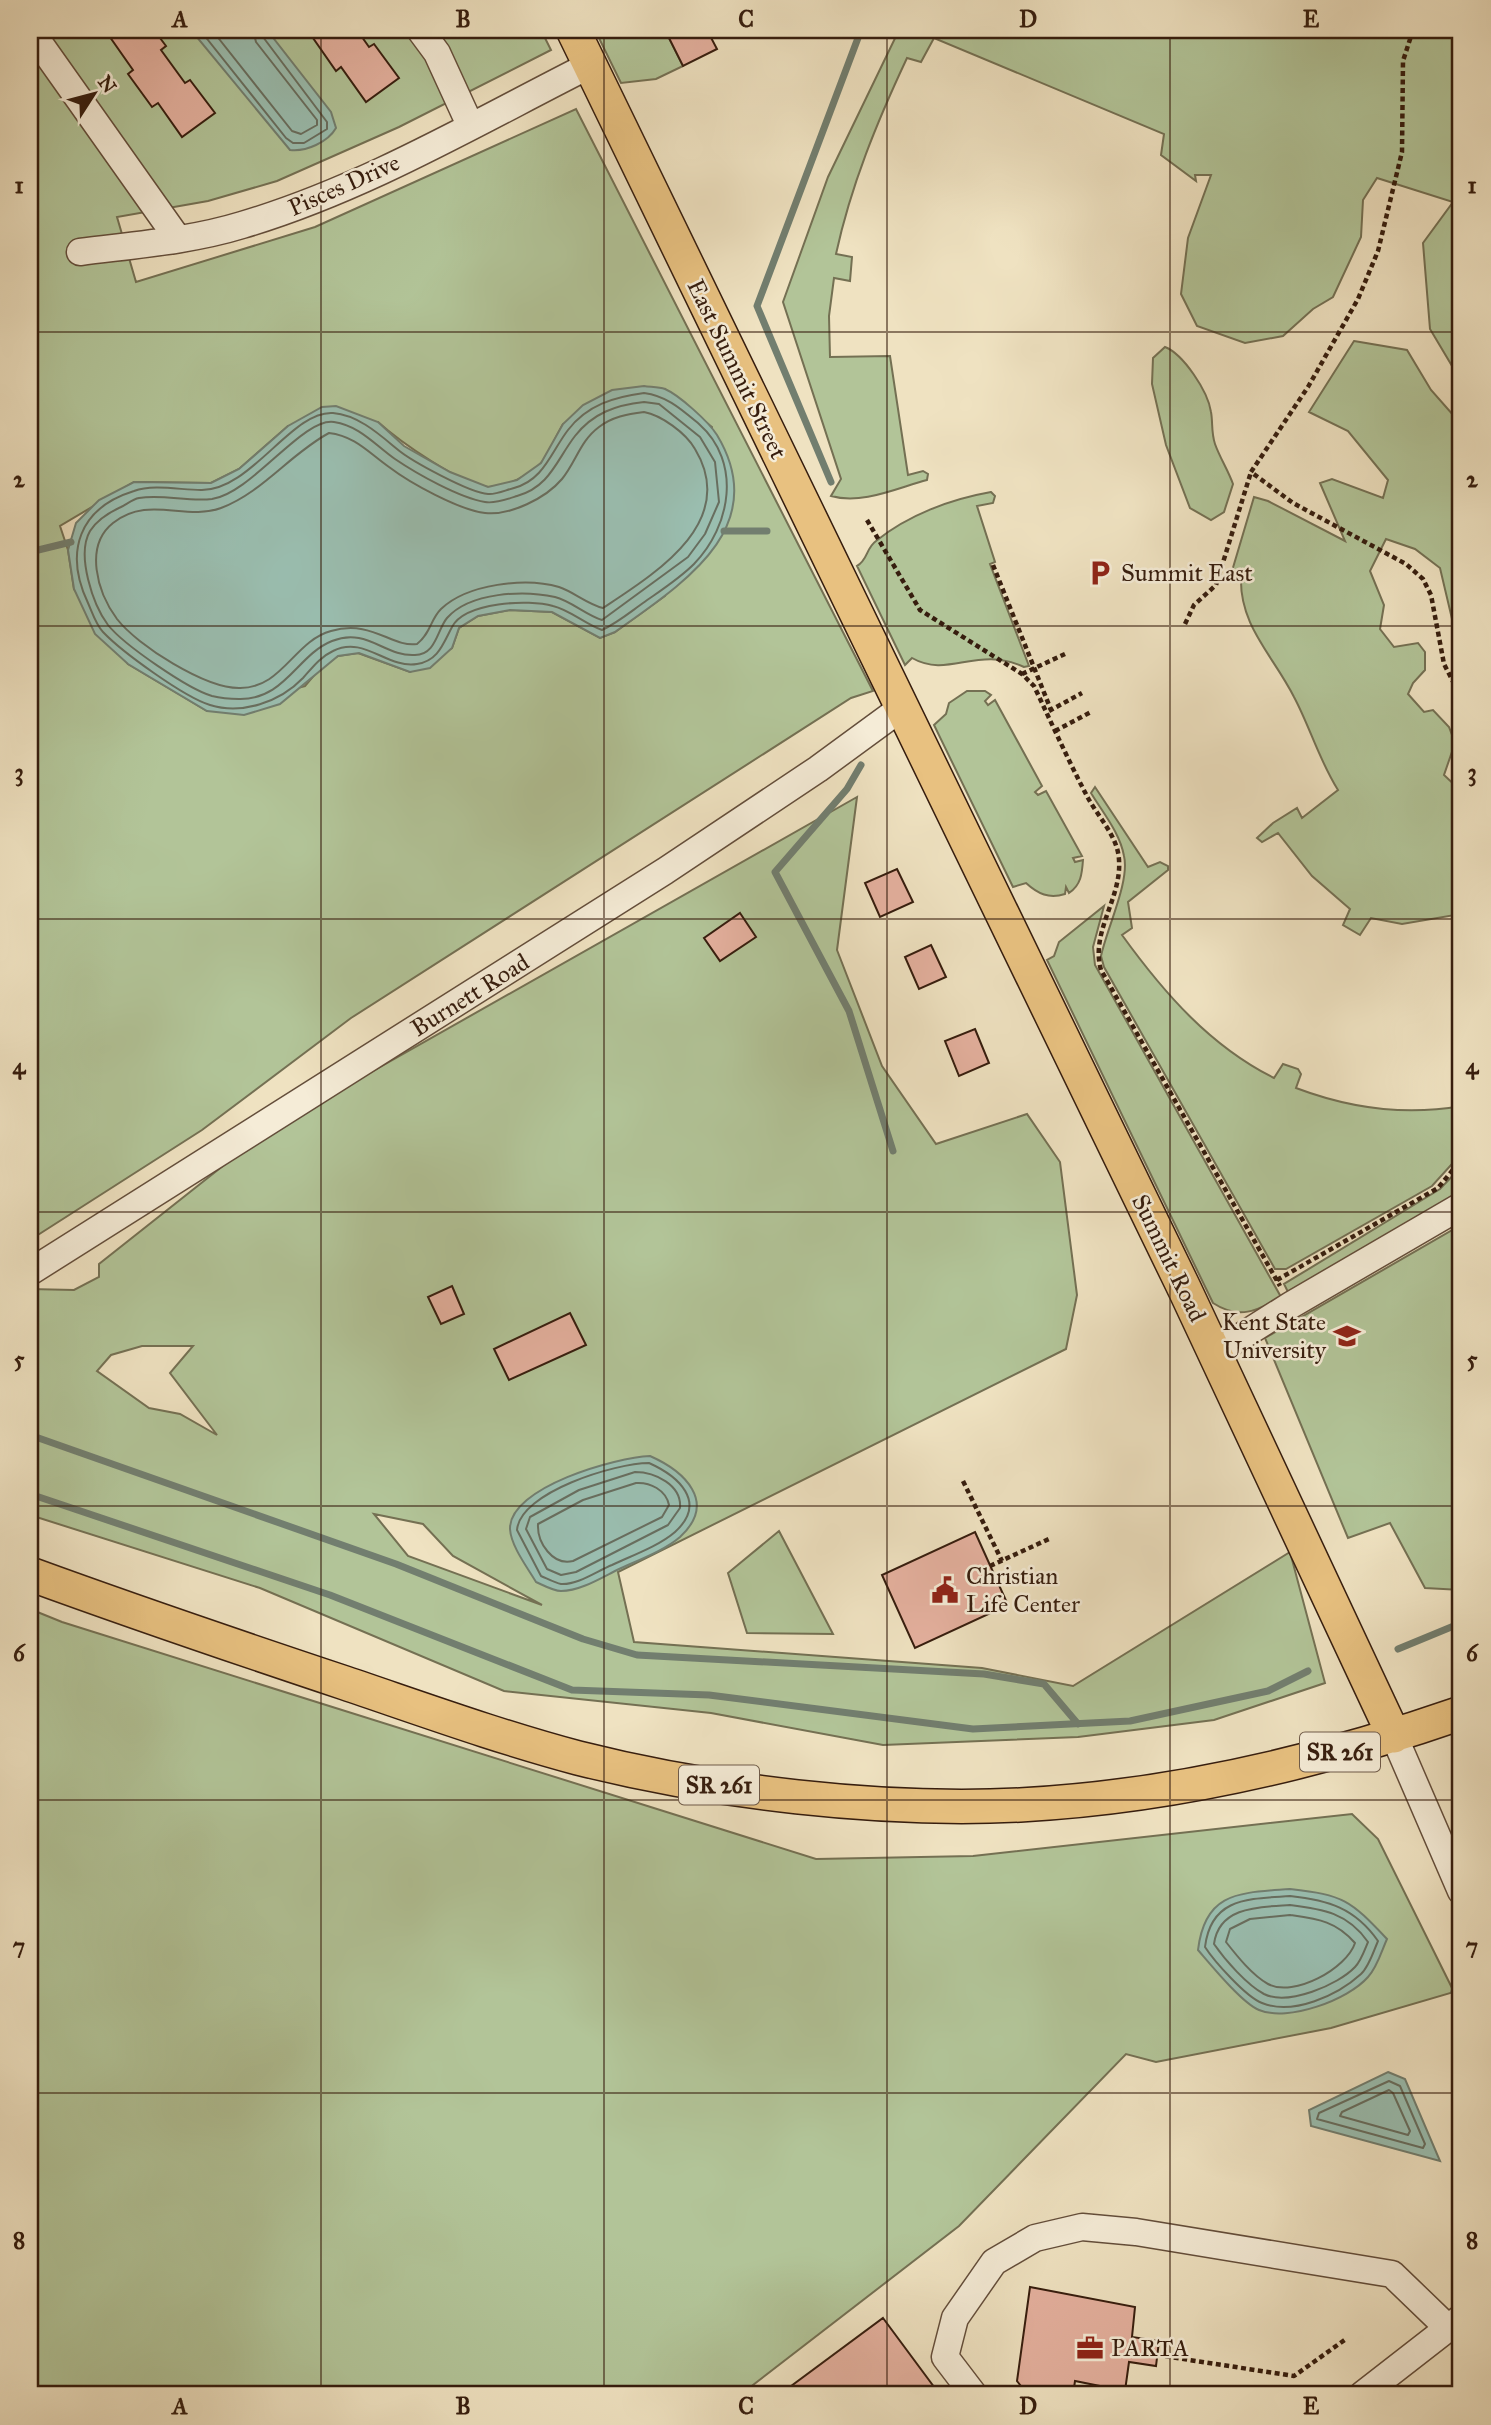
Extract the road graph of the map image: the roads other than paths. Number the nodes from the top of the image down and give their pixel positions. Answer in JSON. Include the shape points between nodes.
{"nodes":[{"id":1,"x":30,"y":30,"type":"edge"},
{"id":2,"x":420,"y":30,"type":"edge"},
{"id":3,"x":573,"y":30,"type":"edge"},
{"id":4,"x":590,"y":65,"type":"junction"},
{"id":5,"x":470,"y":125,"type":"junction"},
{"id":6,"x":178,"y":239,"type":"junction"},
{"id":7,"x":79,"y":252,"type":"dead end"},
{"id":8,"x":904,"y":706,"type":"junction"},
{"id":9,"x":1461,"y":1206,"type":"edge"},
{"id":10,"x":30,"y":1272,"type":"edge"},
{"id":11,"x":1215,"y":1353,"type":"junction"},
{"id":12,"x":30,"y":1574,"type":"edge"},
{"id":13,"x":1461,"y":1713,"type":"edge"},
{"id":14,"x":1394,"y":1736,"type":"junction"},
{"id":15,"x":1461,"y":1891,"type":"edge"},
{"id":16,"x":1455,"y":2323,"type":"edge"},
{"id":17,"x":974,"y":2395,"type":"edge"},
{"id":18,"x":1362,"y":2395,"type":"edge"}],
"edges":[{"from":1,"to":6,"type":"street"},
{"from":2,"to":5,"type":"street","via":[[437,53]]},
{"from":3,"to":4,"type":"main road","name":"East Summit Street"},
{"from":4,"to":5,"type":"street","name":"Pisces Drive"},
{"from":4,"to":8,"type":"main road","name":"East Summit Street"},
{"from":5,"to":6,"type":"street","name":"Pisces Drive","via":[[318,198],[241,226]]},
{"from":6,"to":7,"type":"street","name":"Pisces Drive"},
{"from":8,"to":10,"type":"street","name":"Burnett Road","via":[[666,871]]},
{"from":8,"to":11,"type":"main road","name":"Summit Road"},
{"from":9,"to":11,"type":"street"},
{"from":11,"to":14,"type":"main road","name":"Summit Road"},
{"from":12,"to":14,"type":"main road","number":"SR 261","via":[[555,1751],[709,1784],[849,1801],[1002,1805],[1096,1799],[1249,1773]]},
{"from":13,"to":14,"type":"main road","number":"SR 261"},
{"from":14,"to":15,"type":"street","name":"Summit Road"},
{"from":16,"to":17,"type":"street","via":[[1392,2274],[1082,2227],[1035,2238],[994,2262],[955,2318],[945,2357]]},
{"from":16,"to":18,"type":"street"}]}
